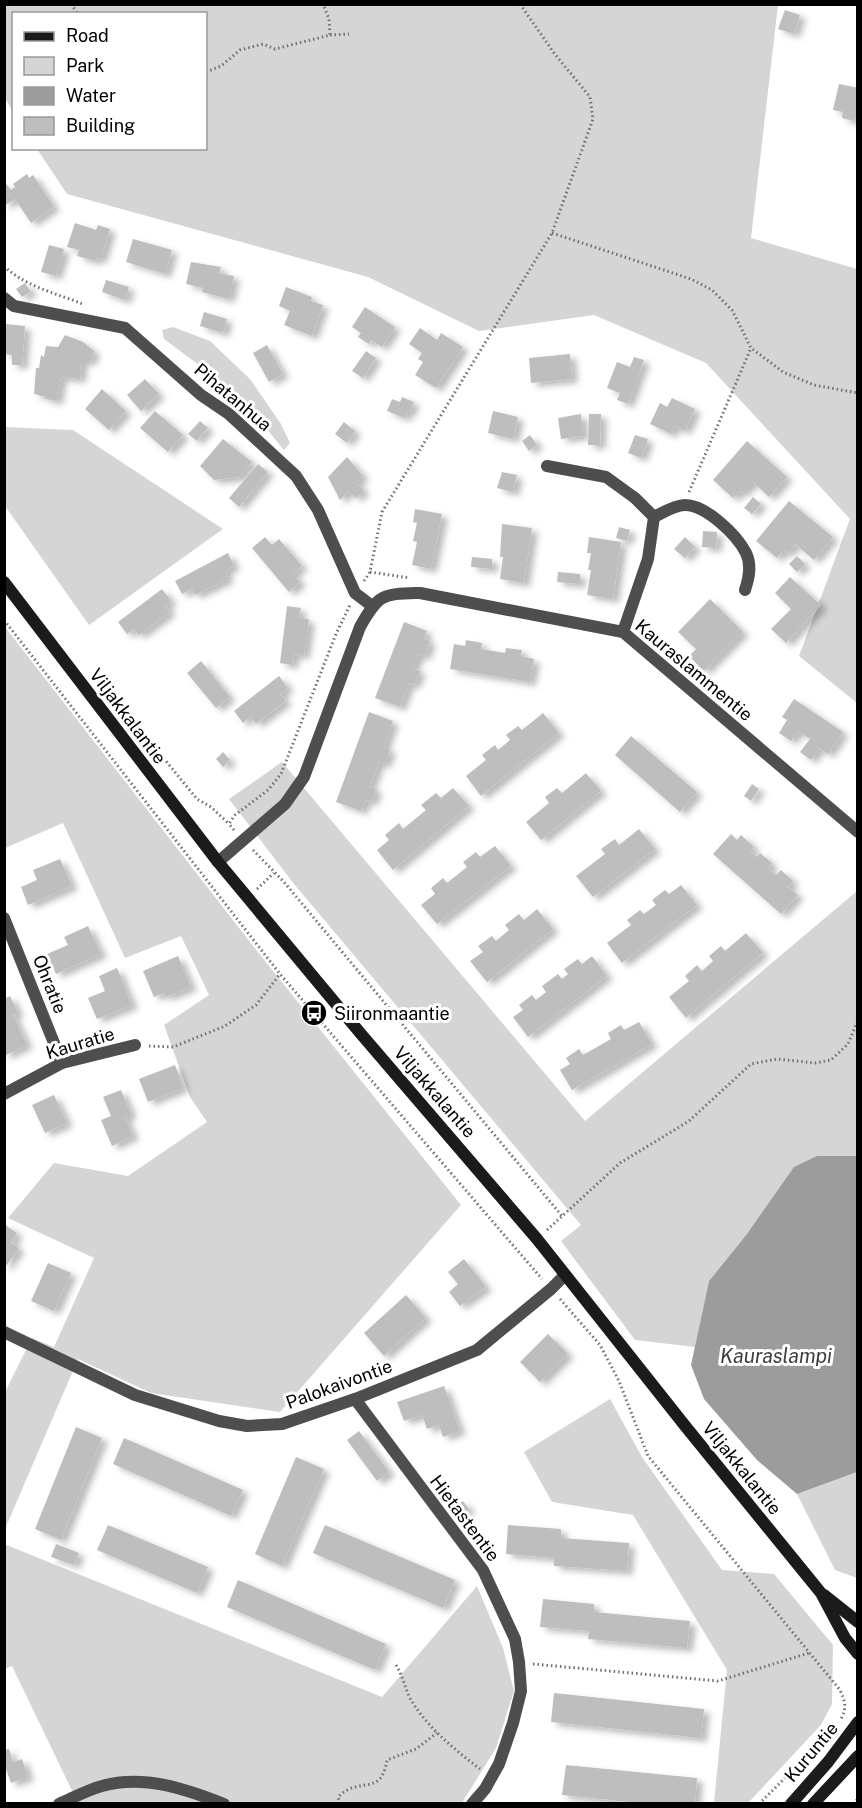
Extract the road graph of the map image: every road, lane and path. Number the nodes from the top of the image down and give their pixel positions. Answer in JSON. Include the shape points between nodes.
{"nodes":[{"id":1,"x":323,"y":4,"type":"edge"},
{"id":2,"x":520,"y":4,"type":"edge"},
{"id":3,"x":349,"y":34,"type":"dead end"},
{"id":4,"x":330,"y":35,"type":"junction"},
{"id":5,"x":207,"y":72,"type":"edge"},
{"id":6,"x":552,"y":233,"type":"junction"},
{"id":7,"x":4,"y":266,"type":"edge"},
{"id":8,"x":4,"y":298,"type":"edge"},
{"id":9,"x":86,"y":305,"type":"dead end"},
{"id":10,"x":751,"y":348,"type":"junction"},
{"id":11,"x":858,"y":393,"type":"edge"},
{"id":12,"x":547,"y":466,"type":"dead end"},
{"id":13,"x":683,"y":505,"type":"junction"},
{"id":14,"x":654,"y":517,"type":"junction"},
{"id":15,"x":370,"y":572,"type":"junction"},
{"id":16,"x":417,"y":579,"type":"dead end"},
{"id":17,"x":4,"y":582,"type":"edge"},
{"id":18,"x":745,"y":590,"type":"dead end"},
{"id":19,"x":355,"y":593,"type":"junction"},
{"id":20,"x":372,"y":606,"type":"junction"},
{"id":21,"x":4,"y":620,"type":"edge"},
{"id":22,"x":623,"y":632,"type":"junction"},
{"id":23,"x":152,"y":744,"type":"dead end"},
{"id":24,"x":229,"y":824,"type":"junction"},
{"id":25,"x":858,"y":832,"type":"edge"},
{"id":26,"x":242,"y":840,"type":"junction"},
{"id":27,"x":218,"y":862,"type":"junction"},
{"id":28,"x":4,"y":918,"type":"edge"},
{"id":29,"x":280,"y":974,"type":"junction"},
{"id":30,"x":858,"y":1020,"type":"edge"},
{"id":31,"x":135,"y":1045,"type":"joint"},
{"id":32,"x":62,"y":1063,"type":"junction"},
{"id":33,"x":4,"y":1094,"type":"edge"},
{"id":34,"x":564,"y":1276,"type":"junction"},
{"id":35,"x":551,"y":1289,"type":"junction"},
{"id":36,"x":4,"y":1332,"type":"edge"},
{"id":37,"x":355,"y":1399,"type":"junction"},
{"id":38,"x":821,"y":1593,"type":"junction"},
{"id":39,"x":858,"y":1622,"type":"edge"},
{"id":40,"x":810,"y":1653,"type":"junction"},
{"id":41,"x":858,"y":1654,"type":"edge"},
{"id":42,"x":519,"y":1662,"type":"junction"},
{"id":43,"x":396,"y":1665,"type":"dead end"},
{"id":44,"x":858,"y":1722,"type":"edge"},
{"id":45,"x":437,"y":1733,"type":"junction"},
{"id":46,"x":858,"y":1756,"type":"edge"},
{"id":47,"x":491,"y":1778,"type":"junction"},
{"id":48,"x":858,"y":1799,"type":"edge"},
{"id":49,"x":59,"y":1803,"type":"edge"},
{"id":50,"x":224,"y":1803,"type":"edge"},
{"id":51,"x":340,"y":1803,"type":"edge"},
{"id":52,"x":472,"y":1803,"type":"edge"},
{"id":53,"x":759,"y":1803,"type":"edge"},
{"id":54,"x":791,"y":1803,"type":"edge"},
{"id":55,"x":813,"y":1803,"type":"edge"},
{"id":56,"x":853,"y":1803,"type":"edge"}],
"edges":[{"from":1,"to":4,"type":"path"},
{"from":2,"to":6,"type":"path","via":[[590,97],[593,119]]},
{"from":3,"to":4,"type":"path"},
{"from":4,"to":5,"type":"path","via":[[275,49],[262,44],[240,50]]},
{"from":6,"to":10,"type":"path","via":[[692,279],[712,290],[732,310]]},
{"from":6,"to":15,"type":"path","via":[[382,512]]},
{"from":7,"to":9,"type":"path","via":[[21,278]]},
{"from":8,"to":19,"type":"street","name":"Pihatanhua","via":[[14,306],[125,328],[201,395],[229,414],[296,476],[318,510]]},
{"from":10,"to":11,"type":"path","via":[[783,372],[814,385]]},
{"from":10,"to":13,"type":"path"},
{"from":12,"to":14,"type":"street","via":[[606,477]]},
{"from":13,"to":14,"type":"street"},
{"from":13,"to":18,"type":"street","via":[[700,509],[729,530],[746,554],[750,574]]},
{"from":14,"to":22,"type":"street","via":[[648,559]]},
{"from":15,"to":16,"type":"path"},
{"from":15,"to":19,"type":"path"},
{"from":17,"to":27,"type":"main road","name":"Viljakkalantie"},
{"from":19,"to":20,"type":"street","name":"Pihatanhua"},
{"from":19,"to":24,"type":"path","via":[[281,774],[268,790],[235,814]]},
{"from":20,"to":22,"type":"street","name":"Kauraslammentie","via":[[389,594],[420,593]]},
{"from":20,"to":26,"type":"street","via":[[360,627],[304,777],[285,804]]},
{"from":21,"to":29,"type":"path"},
{"from":22,"to":25,"type":"street","name":"Kauraslammentie"},
{"from":23,"to":24,"type":"path","via":[[197,799]]},
{"from":24,"to":26,"type":"path"},
{"from":26,"to":27,"type":"street"},
{"from":26,"to":30,"type":"path","via":[[284,882],[562,1216],[620,1162],[689,1121],[751,1064],[777,1059],[815,1063],[831,1060],[848,1044]]},
{"from":27,"to":34,"type":"main road","name":"Viljakkalantie","via":[[537,1239]]},
{"from":28,"to":32,"type":"street","name":"Ohratie"},
{"from":29,"to":31,"type":"path","via":[[256,1005],[225,1026],[173,1047]]},
{"from":29,"to":35,"type":"path"},
{"from":31,"to":32,"type":"street","name":"Kauratie"},
{"from":32,"to":33,"type":"street","name":"Kauratie"},
{"from":34,"to":35,"type":"street","name":"Palokaivontie"},
{"from":34,"to":38,"type":"main road","name":"Viljakkalantie"},
{"from":35,"to":37,"type":"street","name":"Palokaivontie","via":[[477,1350]]},
{"from":35,"to":40,"type":"path","via":[[600,1345],[619,1381],[648,1456]]},
{"from":36,"to":37,"type":"street","name":"Palokaivontie","via":[[135,1395],[219,1421],[247,1426],[282,1424]]},
{"from":37,"to":42,"type":"street","name":"Hietastentie","via":[[483,1570],[515,1639]]},
{"from":38,"to":39,"type":"main road","name":"Viljakkalantie"},
{"from":38,"to":41,"type":"main road","name":"Viljakkalantie"},
{"from":40,"to":42,"type":"path","via":[[718,1681]]},
{"from":40,"to":53,"type":"path","via":[[840,1690],[845,1711],[837,1726]]},
{"from":42,"to":47,"type":"street","name":"Hietastentie","via":[[520,1691],[513,1723]]},
{"from":43,"to":45,"type":"path","via":[[409,1697]]},
{"from":44,"to":54,"type":"main road","name":"Kuruntie"},
{"from":45,"to":47,"type":"path"},
{"from":45,"to":51,"type":"path","via":[[416,1749],[387,1760],[385,1774],[376,1783],[347,1788],[338,1797]]},
{"from":46,"to":55,"type":"main road","name":"Kuruntie"},
{"from":47,"to":52,"type":"street","name":"Hietastentie"},
{"from":48,"to":56,"type":"path"},
{"from":49,"to":50,"type":"street","via":[[102,1786],[134,1782],[168,1785]]}]}
